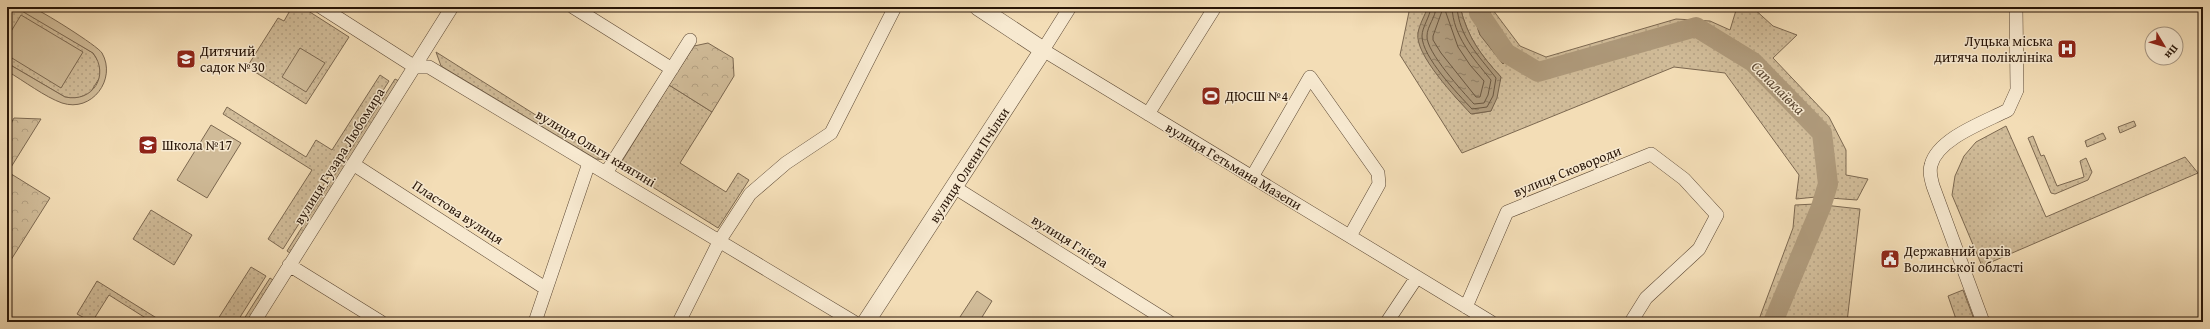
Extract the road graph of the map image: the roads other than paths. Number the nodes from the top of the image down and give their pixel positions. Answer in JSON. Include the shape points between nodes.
{"nodes":[{"id":1,"x":321,"y":7,"type":"edge"},
{"id":2,"x":452,"y":7,"type":"edge"},
{"id":3,"x":573,"y":7,"type":"edge"},
{"id":4,"x":895,"y":7,"type":"edge"},
{"id":5,"x":978,"y":7,"type":"edge"},
{"id":6,"x":1070,"y":7,"type":"edge"},
{"id":7,"x":1215,"y":7,"type":"edge"},
{"id":8,"x":2016,"y":7,"type":"edge"},
{"id":9,"x":690,"y":40,"type":"dead end"},
{"id":10,"x":1043,"y":50,"type":"junction"},
{"id":11,"x":415,"y":67,"type":"junction"},
{"id":12,"x":672,"y":69,"type":"junction"},
{"id":13,"x":1148,"y":114,"type":"junction"},
{"id":14,"x":589,"y":163,"type":"junction"},
{"id":15,"x":353,"y":164,"type":"junction"},
{"id":16,"x":606,"y":174,"type":"junction"},
{"id":17,"x":1252,"y":177,"type":"junction"},
{"id":18,"x":954,"y":187,"type":"junction"},
{"id":19,"x":1350,"y":236,"type":"junction"},
{"id":20,"x":720,"y":240,"type":"junction"},
{"id":21,"x":290,"y":265,"type":"junction"},
{"id":22,"x":1417,"y":277,"type":"junction"},
{"id":23,"x":545,"y":288,"type":"junction"},
{"id":24,"x":1466,"y":307,"type":"junction"},
{"id":25,"x":254,"y":322,"type":"edge"},
{"id":26,"x":381,"y":322,"type":"edge"},
{"id":27,"x":535,"y":322,"type":"edge"},
{"id":28,"x":679,"y":322,"type":"edge"},
{"id":29,"x":854,"y":322,"type":"edge"},
{"id":30,"x":866,"y":322,"type":"edge"},
{"id":31,"x":1169,"y":322,"type":"edge"},
{"id":32,"x":1387,"y":322,"type":"edge"},
{"id":33,"x":1491,"y":322,"type":"edge"},
{"id":34,"x":1631,"y":322,"type":"edge"},
{"id":35,"x":1983,"y":322,"type":"edge"}],
"edges":[{"from":1,"to":11,"type":"street","name":"вулиця Ольги княгині"},
{"from":2,"to":11,"type":"street","name":"вулиця Гузара Любомира"},
{"from":3,"to":12,"type":"street"},
{"from":4,"to":20,"type":"street","via":[[831,133],[786,163],[750,194]]},
{"from":5,"to":10,"type":"street","name":"вулиця Гетьмана Мазепи"},
{"from":6,"to":10,"type":"street","name":"вулиця Олени Пчілки"},
{"from":7,"to":13,"type":"street"},
{"from":8,"to":35,"type":"street","via":[[2017,90],[2013,102],[2008,110],[1946,142],[1931,164],[1930,172]]},
{"from":9,"to":12,"type":"street"},
{"from":10,"to":13,"type":"street","name":"вулиця Гетьмана Мазепи"},
{"from":10,"to":18,"type":"street","name":"вулиця Олени Пчілки"},
{"from":11,"to":14,"type":"street","name":"вулиця Ольги княгині","via":[[429,67]]},
{"from":11,"to":15,"type":"street","name":"вулиця Гузара Любомира"},
{"from":12,"to":16,"type":"street"},
{"from":13,"to":17,"type":"street","name":"вулиця Гетьмана Мазепи"},
{"from":14,"to":16,"type":"street","name":"вулиця Ольги княгині"},
{"from":14,"to":23,"type":"street"},
{"from":15,"to":21,"type":"street","name":"вулиця Гузара Любомира"},
{"from":15,"to":23,"type":"street","name":"Пластова вулиця"},
{"from":16,"to":20,"type":"street","name":"вулиця Ольги княгині"},
{"from":17,"to":19,"type":"street","name":"вулиця Гетьмана Мазепи"},
{"from":17,"to":19,"type":"street","via":[[1310,77],[1378,173],[1378,184]]},
{"from":18,"to":30,"type":"street","name":"вулиця Олени Пчілки"},
{"from":18,"to":31,"type":"street","name":"вулиця Глієра"},
{"from":19,"to":22,"type":"street","name":"вулиця Гетьмана Мазепи"},
{"from":20,"to":28,"type":"street"},
{"from":20,"to":29,"type":"street","name":"вулиця Ольги княгині"},
{"from":21,"to":25,"type":"street","name":"вулиця Гузара Любомира"},
{"from":21,"to":26,"type":"street"},
{"from":22,"to":24,"type":"street","name":"вулиця Гетьмана Мазепи"},
{"from":22,"to":32,"type":"street"},
{"from":23,"to":27,"type":"street"},
{"from":24,"to":33,"type":"street","name":"вулиця Гетьмана Мазепи"},
{"from":24,"to":34,"type":"street","name":"вулиця Сковороди","via":[[1507,212],[1651,154],[1684,179],[1717,215],[1699,250],[1646,298]]}]}
